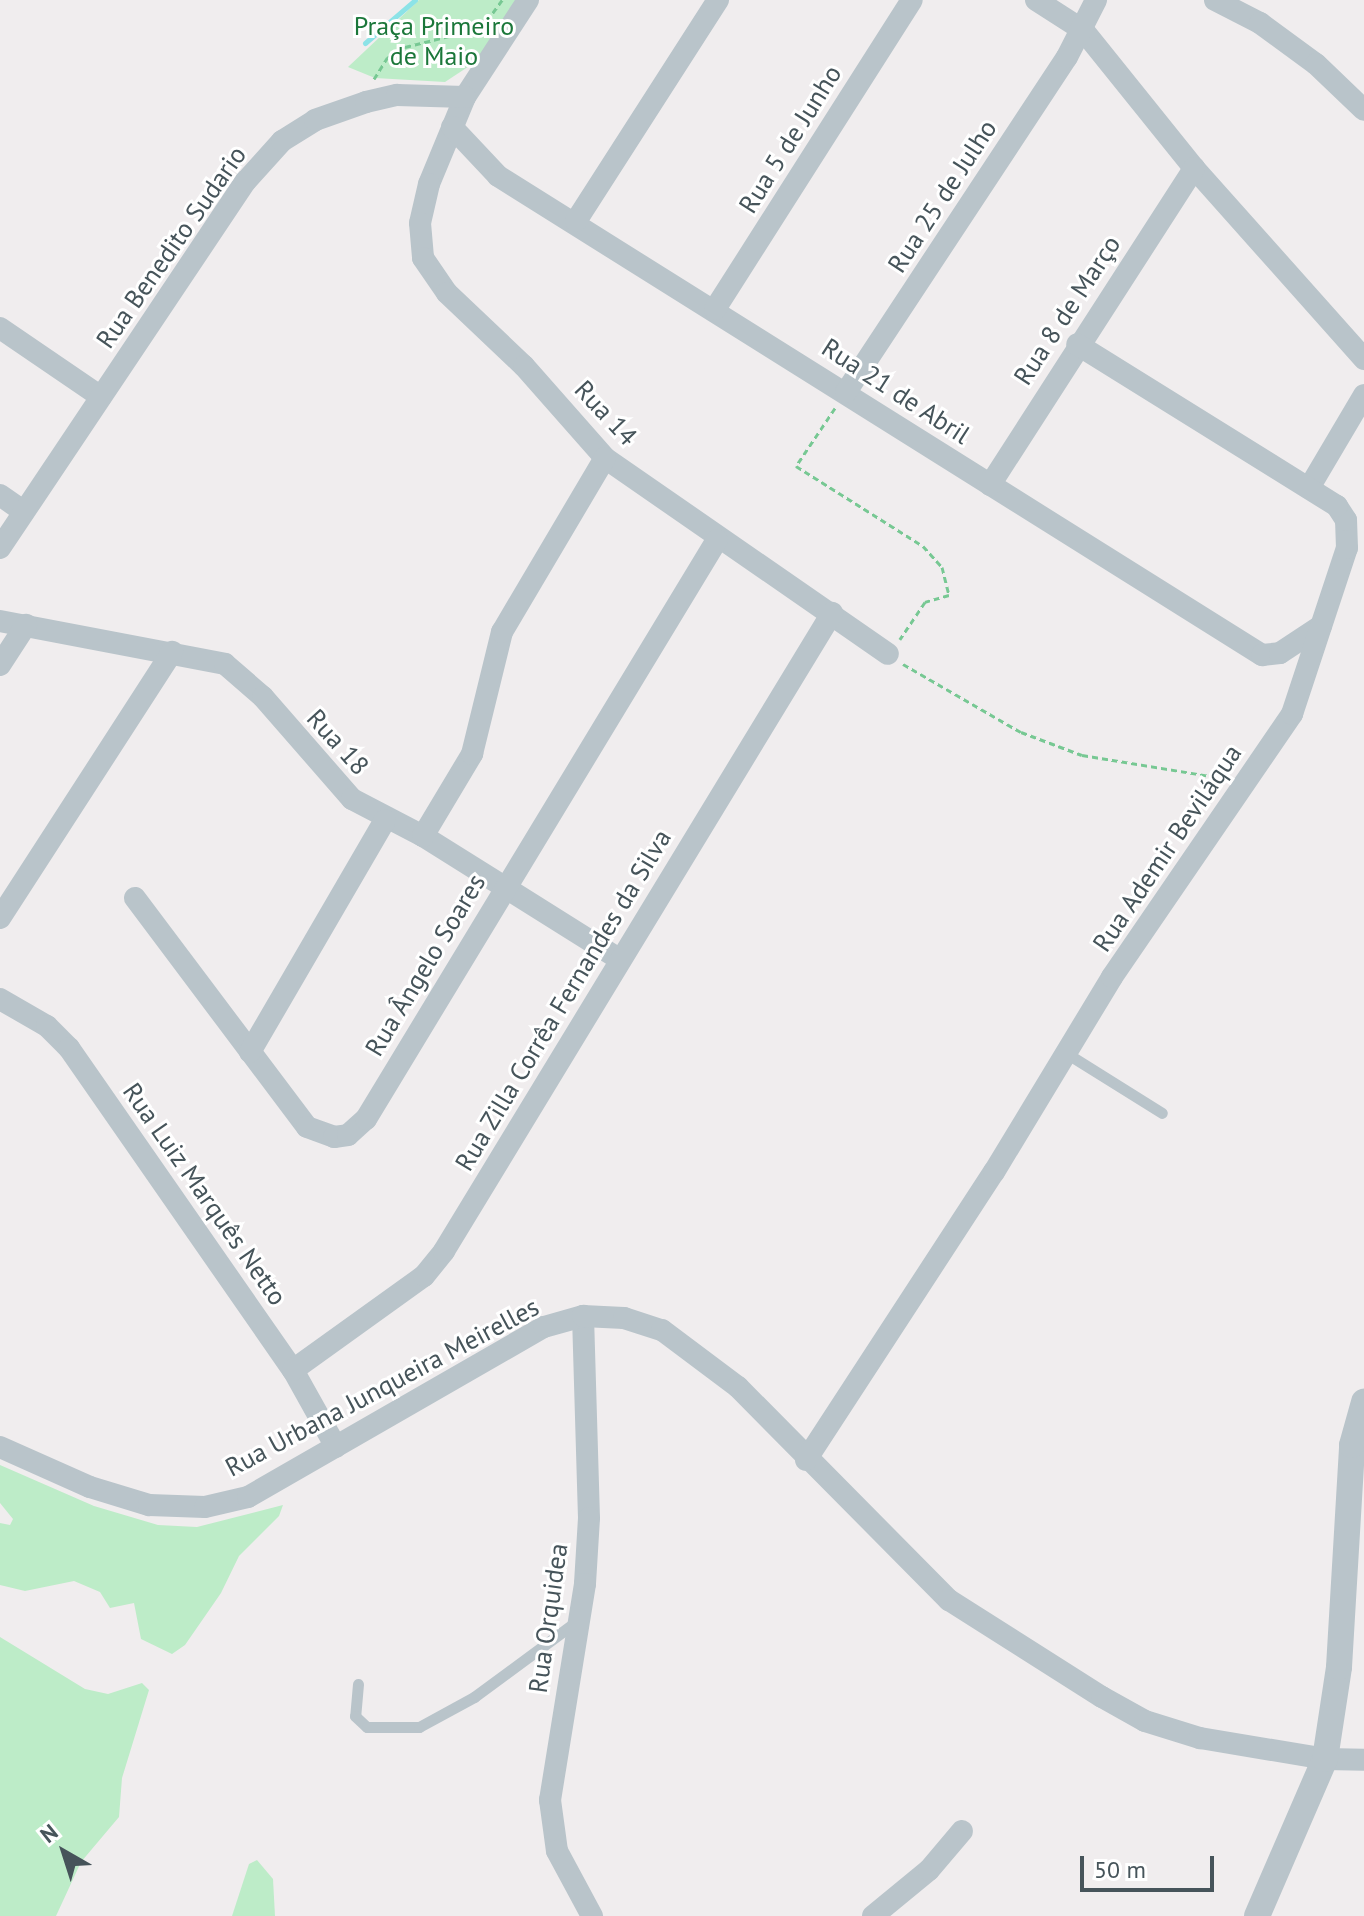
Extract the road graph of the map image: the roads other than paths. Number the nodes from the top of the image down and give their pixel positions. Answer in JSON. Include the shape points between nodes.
{"nodes":[{"id":1,"x":528,"y":0,"type":"edge"},
{"id":2,"x":718,"y":0,"type":"edge"},
{"id":3,"x":912,"y":0,"type":"edge"},
{"id":4,"x":1036,"y":0,"type":"edge"},
{"id":5,"x":1096,"y":0,"type":"edge"},
{"id":6,"x":1215,"y":0,"type":"edge"},
{"id":7,"x":1083,"y":30,"type":"junction"},
{"id":8,"x":465,"y":97,"type":"junction"},
{"id":9,"x":1364,"y":110,"type":"edge"},
{"id":10,"x":452,"y":127,"type":"junction"},
{"id":11,"x":1194,"y":168,"type":"junction"},
{"id":12,"x":576,"y":221,"type":"junction"},
{"id":13,"x":715,"y":309,"type":"junction"},
{"id":14,"x":0,"y":328,"type":"edge"},
{"id":15,"x":1077,"y":344,"type":"junction"},
{"id":16,"x":1364,"y":359,"type":"edge"},
{"id":17,"x":846,"y":392,"type":"junction"},
{"id":18,"x":1364,"y":395,"type":"edge"},
{"id":19,"x":101,"y":397,"type":"junction"},
{"id":20,"x":605,"y":458,"type":"junction"},
{"id":21,"x":990,"y":485,"type":"junction"},
{"id":22,"x":1309,"y":488,"type":"junction"},
{"id":23,"x":0,"y":495,"type":"edge"},
{"id":24,"x":24,"y":512,"type":"junction"},
{"id":25,"x":717,"y":540,"type":"junction"},
{"id":26,"x":0,"y":548,"type":"edge"},
{"id":27,"x":832,"y":613,"type":"junction"},
{"id":28,"x":0,"y":621,"type":"edge"},
{"id":29,"x":26,"y":625,"type":"junction"},
{"id":30,"x":1321,"y":626,"type":"junction"},
{"id":31,"x":172,"y":652,"type":"junction"},
{"id":32,"x":892,"y":657,"type":"road end"},
{"id":33,"x":0,"y":665,"type":"edge"},
{"id":34,"x":385,"y":820,"type":"junction"},
{"id":35,"x":423,"y":836,"type":"junction"},
{"id":36,"x":503,"y":887,"type":"junction"},
{"id":37,"x":135,"y":898,"type":"dead end"},
{"id":38,"x":0,"y":918,"type":"edge"},
{"id":39,"x":619,"y":959,"type":"junction"},
{"id":40,"x":0,"y":999,"type":"edge"},
{"id":41,"x":250,"y":1052,"type":"junction"},
{"id":42,"x":1066,"y":1053,"type":"junction"},
{"id":43,"x":1162,"y":1113,"type":"dead end"},
{"id":44,"x":583,"y":1316,"type":"junction"},
{"id":45,"x":293,"y":1370,"type":"junction"},
{"id":46,"x":1364,"y":1402,"type":"edge"},
{"id":47,"x":0,"y":1447,"type":"edge"},
{"id":48,"x":336,"y":1447,"type":"junction"},
{"id":49,"x":1358,"y":1453,"type":"edge"},
{"id":50,"x":806,"y":1460,"type":"junction"},
{"id":51,"x":579,"y":1620,"type":"junction"},
{"id":52,"x":358,"y":1684,"type":"dead end"},
{"id":53,"x":1325,"y":1759,"type":"junction"},
{"id":54,"x":1364,"y":1760,"type":"edge"},
{"id":55,"x":962,"y":1831,"type":"dead end"},
{"id":56,"x":592,"y":1916,"type":"edge"},
{"id":57,"x":873,"y":1916,"type":"edge"},
{"id":58,"x":1257,"y":1916,"type":"edge"}],
"edges":[{"from":1,"to":8,"type":"street","name":"Rua 14"},
{"from":2,"to":12,"type":"street"},
{"from":3,"to":13,"type":"street","name":"Rua 5 de Junho"},
{"from":4,"to":7,"type":"street"},
{"from":5,"to":7,"type":"street","name":"Rua 25 de Julho"},
{"from":6,"to":9,"type":"street","via":[[1260,23],[1316,64]]},
{"from":7,"to":11,"type":"street"},
{"from":7,"to":17,"type":"street","name":"Rua 25 de Julho"},
{"from":8,"to":10,"type":"street","name":"Rua 14"},
{"from":8,"to":19,"type":"street","name":"Rua Benedito Sudario","via":[[397,95],[366,102],[315,120],[282,141],[246,181]]},
{"from":10,"to":12,"type":"street","name":"Rua 21 de Abril","via":[[498,176]]},
{"from":10,"to":20,"type":"street","name":"Rua 14","via":[[423,210],[423,258],[447,293],[524,366]]},
{"from":11,"to":15,"type":"street","name":"Rua 8 de Março"},
{"from":11,"to":16,"type":"street"},
{"from":12,"to":13,"type":"street","name":"Rua 21 de Abril"},
{"from":13,"to":17,"type":"street","name":"Rua 21 de Abril"},
{"from":14,"to":19,"type":"street"},
{"from":15,"to":21,"type":"street","name":"Rua 8 de Março"},
{"from":15,"to":22,"type":"street","name":"Rua Ademir Beviláqua"},
{"from":17,"to":21,"type":"street","name":"Rua 21 de Abril"},
{"from":18,"to":22,"type":"street"},
{"from":19,"to":24,"type":"street","name":"Rua Benedito Sudario"},
{"from":20,"to":25,"type":"street","name":"Rua 14"},
{"from":20,"to":35,"type":"street","via":[[502,632],[472,754]]},
{"from":21,"to":30,"type":"street","name":"Rua 21 de Abril","via":[[1262,655],[1280,653]]},
{"from":22,"to":30,"type":"street","name":"Rua Ademir Beviláqua","via":[[1343,512],[1349,535]]},
{"from":23,"to":24,"type":"street"},
{"from":24,"to":26,"type":"street","name":"Rua Benedito Sudario"},
{"from":25,"to":27,"type":"street","name":"Rua 14"},
{"from":25,"to":36,"type":"street","name":"Rua Ângelo Soares"},
{"from":27,"to":32,"type":"street","name":"Rua 14"},
{"from":27,"to":39,"type":"street","name":"Rua Zilla Corrêa Fernandes da Silva"},
{"from":28,"to":29,"type":"street","name":"Rua 18"},
{"from":29,"to":31,"type":"street","name":"Rua 18"},
{"from":29,"to":33,"type":"street"},
{"from":30,"to":42,"type":"street","name":"Rua Ademir Beviláqua","via":[[1292,714]]},
{"from":31,"to":34,"type":"street","name":"Rua 18","via":[[225,664],[245,678],[329,777]]},
{"from":31,"to":38,"type":"street"},
{"from":34,"to":35,"type":"street","name":"Rua 18"},
{"from":34,"to":41,"type":"street"},
{"from":35,"to":36,"type":"street","name":"Rua 18"},
{"from":36,"to":39,"type":"street","name":"Rua 18"},
{"from":36,"to":41,"type":"street","name":"Rua Ângelo Soares","via":[[366,1119],[348,1135],[334,1137],[307,1127]]},
{"from":37,"to":41,"type":"street","name":"Rua Ângelo Soares"},
{"from":39,"to":45,"type":"street","name":"Rua Zilla Corrêa Fernandes da Silva","via":[[444,1251],[424,1276]]},
{"from":40,"to":45,"type":"street","name":"Rua Luiz Marquês Netto","via":[[47,1026],[69,1048]]},
{"from":42,"to":43,"type":"lane"},
{"from":42,"to":50,"type":"street","name":"Rua Ademir Beviláqua"},
{"from":44,"to":48,"type":"street","name":"Rua Urbana Junqueira Meirelles","via":[[544,1327],[481,1360]]},
{"from":44,"to":50,"type":"street","name":"Rua Urbana Junqueira Meirelles","via":[[624,1318],[662,1330],[699,1353]]},
{"from":44,"to":51,"type":"street","name":"Rua Orquidea","via":[[589,1518]]},
{"from":45,"to":48,"type":"street","name":"Rua Luiz Marquês Netto"},
{"from":46,"to":49,"type":"street"},
{"from":47,"to":48,"type":"street","name":"Rua Urbana Junqueira Meirelles","via":[[90,1487],[178,1510],[248,1497]]},
{"from":49,"to":53,"type":"street","via":[[1339,1667]]},
{"from":50,"to":53,"type":"street","name":"Rua Urbana Junqueira Meirelles","via":[[949,1600],[1102,1697],[1145,1721],[1200,1738]]},
{"from":51,"to":52,"type":"lane","via":[[474,1697],[419,1727],[367,1727],[355,1716]]},
{"from":51,"to":56,"type":"street","name":"Rua Orquidea","via":[[550,1800],[557,1851]]},
{"from":53,"to":54,"type":"street","name":"Rua Urbana Junqueira Meirelles"},
{"from":53,"to":58,"type":"street"},
{"from":55,"to":57,"type":"street","via":[[929,1870]]}]}
